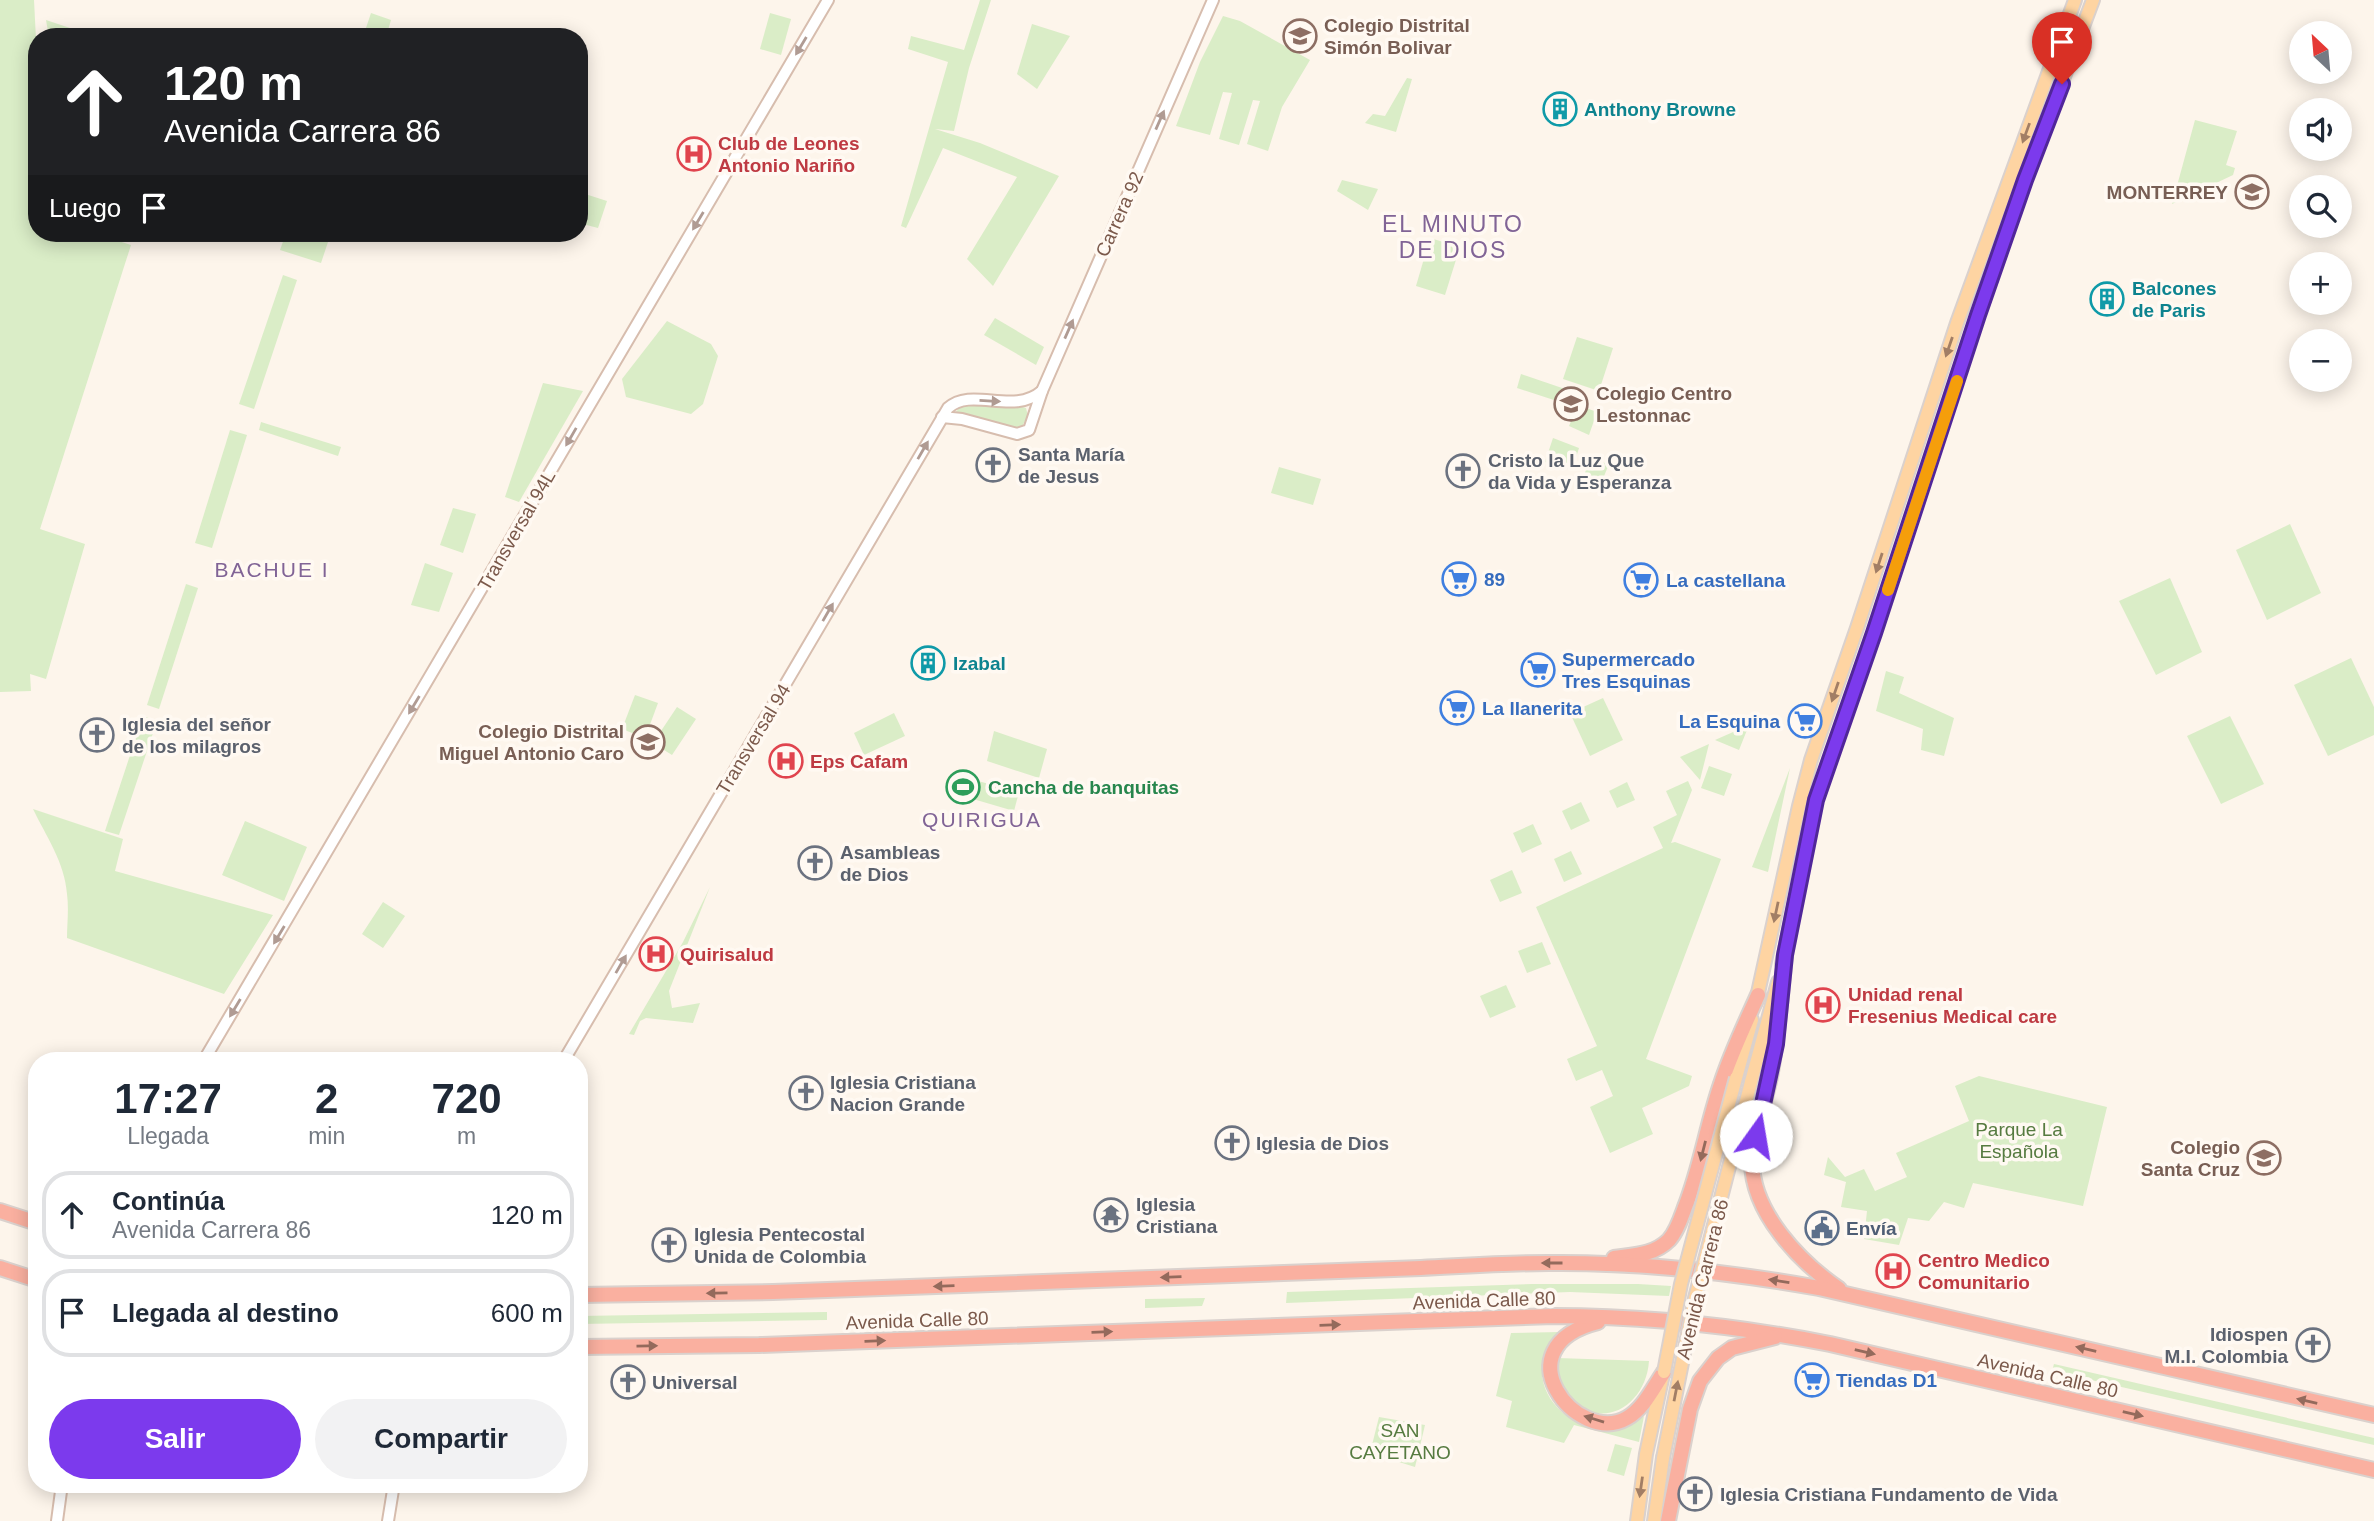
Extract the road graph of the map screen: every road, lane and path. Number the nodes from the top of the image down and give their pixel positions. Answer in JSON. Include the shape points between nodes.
{"nodes":[{"id":1,"x":828,"y":0,"type":"edge"},
{"id":2,"x":1213,"y":0,"type":"edge"},
{"id":3,"x":2075,"y":0,"type":"edge"},
{"id":4,"x":2093,"y":0,"type":"edge"},
{"id":5,"x":1042,"y":391,"type":"junction"},
{"id":6,"x":942,"y":417,"type":"junction"},
{"id":7,"x":1785,"y":955,"type":"junction"},
{"id":8,"x":1758,"y":995,"type":"junction"},
{"id":9,"x":209,"y":1052,"type":"edge"},
{"id":10,"x":569,"y":1052,"type":"edge"},
{"id":11,"x":0,"y":1211,"type":"edge"},
{"id":12,"x":28,"y":1220,"type":"edge"},
{"id":13,"x":1578,"y":1263,"type":"junction"},
{"id":14,"x":0,"y":1268,"type":"edge"},
{"id":15,"x":28,"y":1277,"type":"edge"},
{"id":16,"x":1846,"y":1293,"type":"junction"},
{"id":17,"x":588,"y":1295,"type":"edge"},
{"id":18,"x":1616,"y":1317,"type":"junction"},
{"id":19,"x":1787,"y":1335,"type":"junction"},
{"id":20,"x":588,"y":1347,"type":"edge"},
{"id":21,"x":1664,"y":1372,"type":"junction"},
{"id":22,"x":2374,"y":1415,"type":"edge"},
{"id":23,"x":2374,"y":1470,"type":"edge"},
{"id":24,"x":61,"y":1493,"type":"edge"},
{"id":25,"x":393,"y":1493,"type":"edge"},
{"id":26,"x":57,"y":1521,"type":"edge"},
{"id":27,"x":388,"y":1521,"type":"edge"},
{"id":28,"x":1637,"y":1521,"type":"edge"},
{"id":29,"x":1654,"y":1521,"type":"edge"},
{"id":30,"x":1668,"y":1521,"type":"edge"}],
"edges":[{"from":1,"to":9,"type":"main road","name":"Transversal 94L","one_way":true},
{"from":5,"to":2,"type":"main road","name":"Carrera 92","one_way":true},
{"from":3,"to":8,"type":"main road","name":"Avenida Carrera 86","one_way":true,"via":[[1957,323],[1811,760]]},
{"from":4,"to":7,"type":"main road","name":"Avenida Carrera 86","via":[[1978,315],[1820,789]]},
{"from":6,"to":5,"type":"main road","name":"Transversal 94","one_way":true,"via":[[958,401],[1024,402]]},
{"from":5,"to":6,"type":"main road","name":"Carrera 92","via":[[1029,430],[1017,434]]},
{"from":10,"to":6,"type":"main road","name":"Transversal 94","one_way":true},
{"from":7,"to":16,"type":"highway","via":[[1776,1044],[1752,1152],[1753,1174],[1764,1205],[1787,1242]]},
{"from":29,"to":7,"type":"main road","name":"Avenida Carrera 86","one_way":true,"bridge":true,"via":[[1695,1298]]},
{"from":8,"to":13,"type":"highway","one_way":true,"via":[[1724,1074],[1701,1162],[1671,1238],[1645,1254]]},
{"from":8,"to":21,"type":"main road","name":"Avenida Carrera 86","bridge":true,"via":[[1681,1284]]},
{"from":11,"to":12,"type":"highway"},
{"from":16,"to":13,"type":"highway","name":"Avenida Calle 80","one_way":true,"via":[[1740,1275]]},
{"from":13,"to":17,"type":"highway","name":"Avenida Calle 80","one_way":true},
{"from":14,"to":15,"type":"highway"},
{"from":22,"to":16,"type":"highway","name":"Avenida Calle 80","one_way":true},
{"from":18,"to":19,"type":"highway","name":"Avenida Calle 80"},
{"from":20,"to":18,"type":"highway","name":"Avenida Calle 80","one_way":true},
{"from":21,"to":18,"type":"highway","one_way":true,"via":[[1630,1416],[1614,1423],[1586,1418],[1569,1407],[1552,1381],[1555,1347],[1581,1326]]},
{"from":19,"to":23,"type":"highway","name":"Avenida Calle 80","one_way":true},
{"from":19,"to":30,"type":"highway","via":[[1740,1345],[1705,1371],[1690,1409]]},
{"from":21,"to":28,"type":"main road","name":"Avenida Carrera 86","one_way":true},
{"from":24,"to":26,"type":"main road"},
{"from":25,"to":27,"type":"main road"}]}
